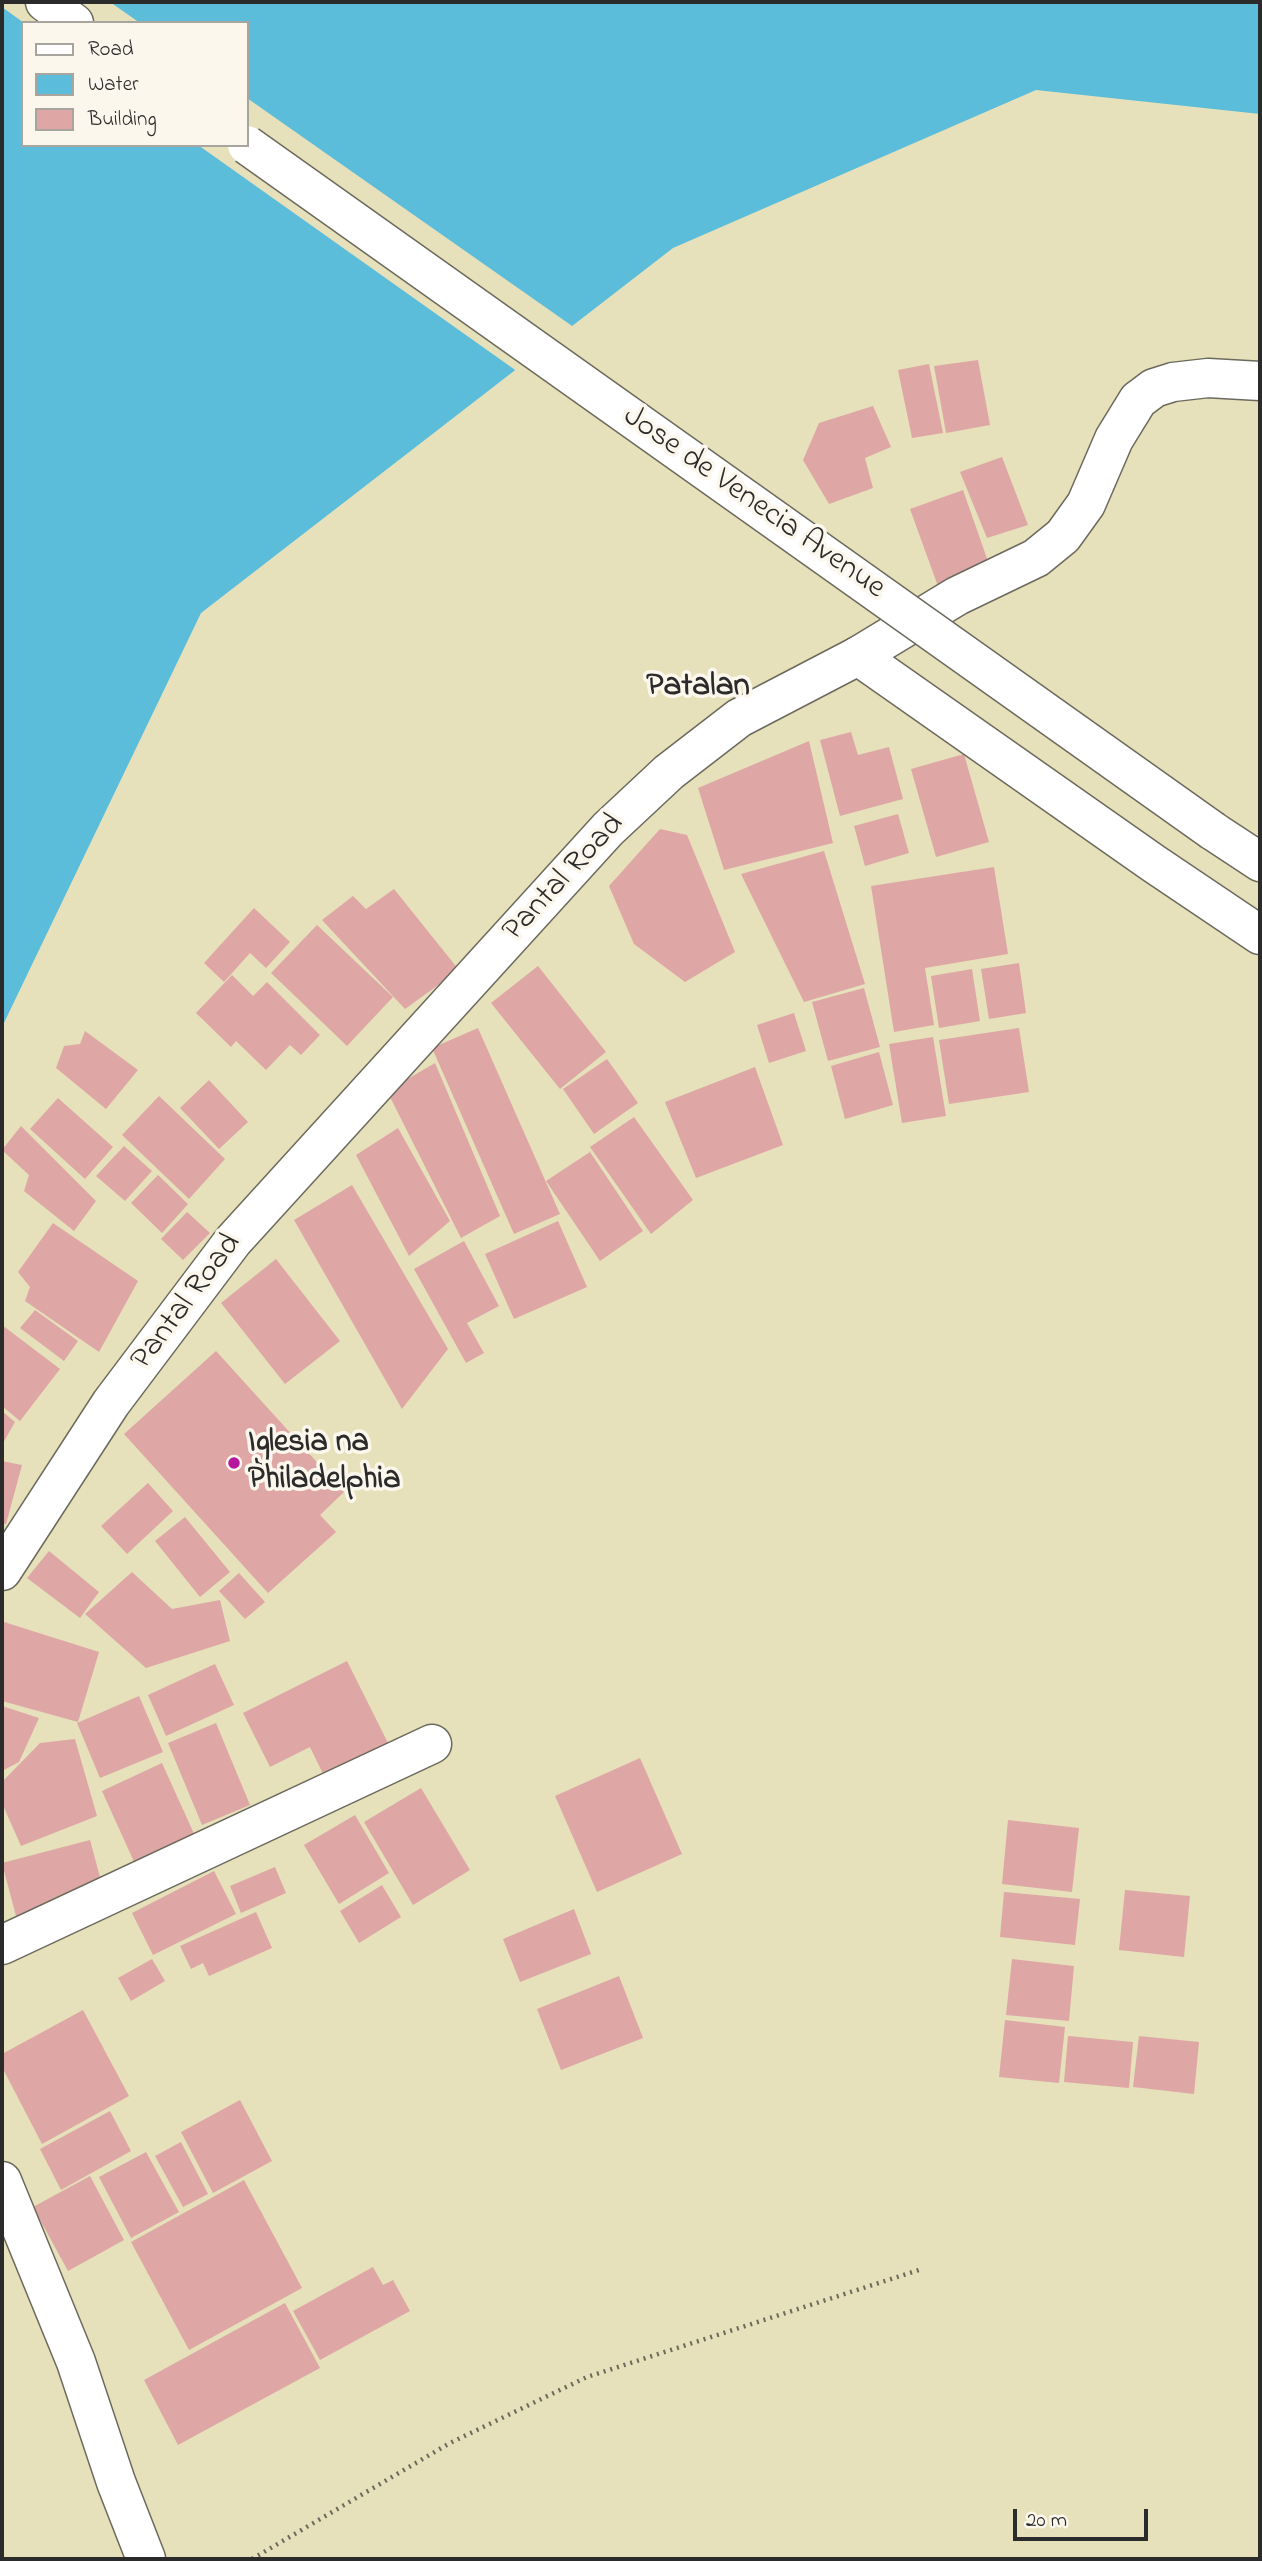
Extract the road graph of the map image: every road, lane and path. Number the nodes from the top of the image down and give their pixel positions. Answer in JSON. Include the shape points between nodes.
{"nodes":[{"id":1,"x":45,"y":2,"type":"edge"},
{"id":2,"x":71,"y":21,"type":"edge"},
{"id":3,"x":248,"y":146,"type":"edge"},
{"id":4,"x":1260,"y":381,"type":"edge"},
{"id":5,"x":858,"y":656,"type":"junction"},
{"id":6,"x":1260,"y":862,"type":"edge"},
{"id":7,"x":1260,"y":935,"type":"edge"},
{"id":8,"x":2,"y":1572,"type":"edge"},
{"id":9,"x":432,"y":1744,"type":"dead end"},
{"id":10,"x":2,"y":1945,"type":"edge"},
{"id":11,"x":2,"y":2181,"type":"edge"},
{"id":12,"x":919,"y":2270,"type":"dead end"},
{"id":13,"x":146,"y":2559,"type":"edge"},
{"id":14,"x":253,"y":2559,"type":"edge"}],
"edges":[{"from":1,"to":2,"type":"main road"},
{"from":3,"to":6,"type":"main road","name":"Jose de Venecia Avenue","bridge":true},
{"from":4,"to":5,"type":"main road","name":"Pantal Road","via":[[1208,378],[1154,388],[1138,400],[1114,439],[1086,505],[1063,536],[1036,558],[957,596]]},
{"from":5,"to":7,"type":"main road"},
{"from":5,"to":8,"type":"main road","name":"Pantal Road","via":[[739,718],[669,772],[608,829],[233,1241],[111,1403]]},
{"from":9,"to":10,"type":"main road"},
{"from":11,"to":13,"type":"main road","via":[[76,2362]]},
{"from":12,"to":14,"type":"path","via":[[587,2377],[450,2443]]}]}
